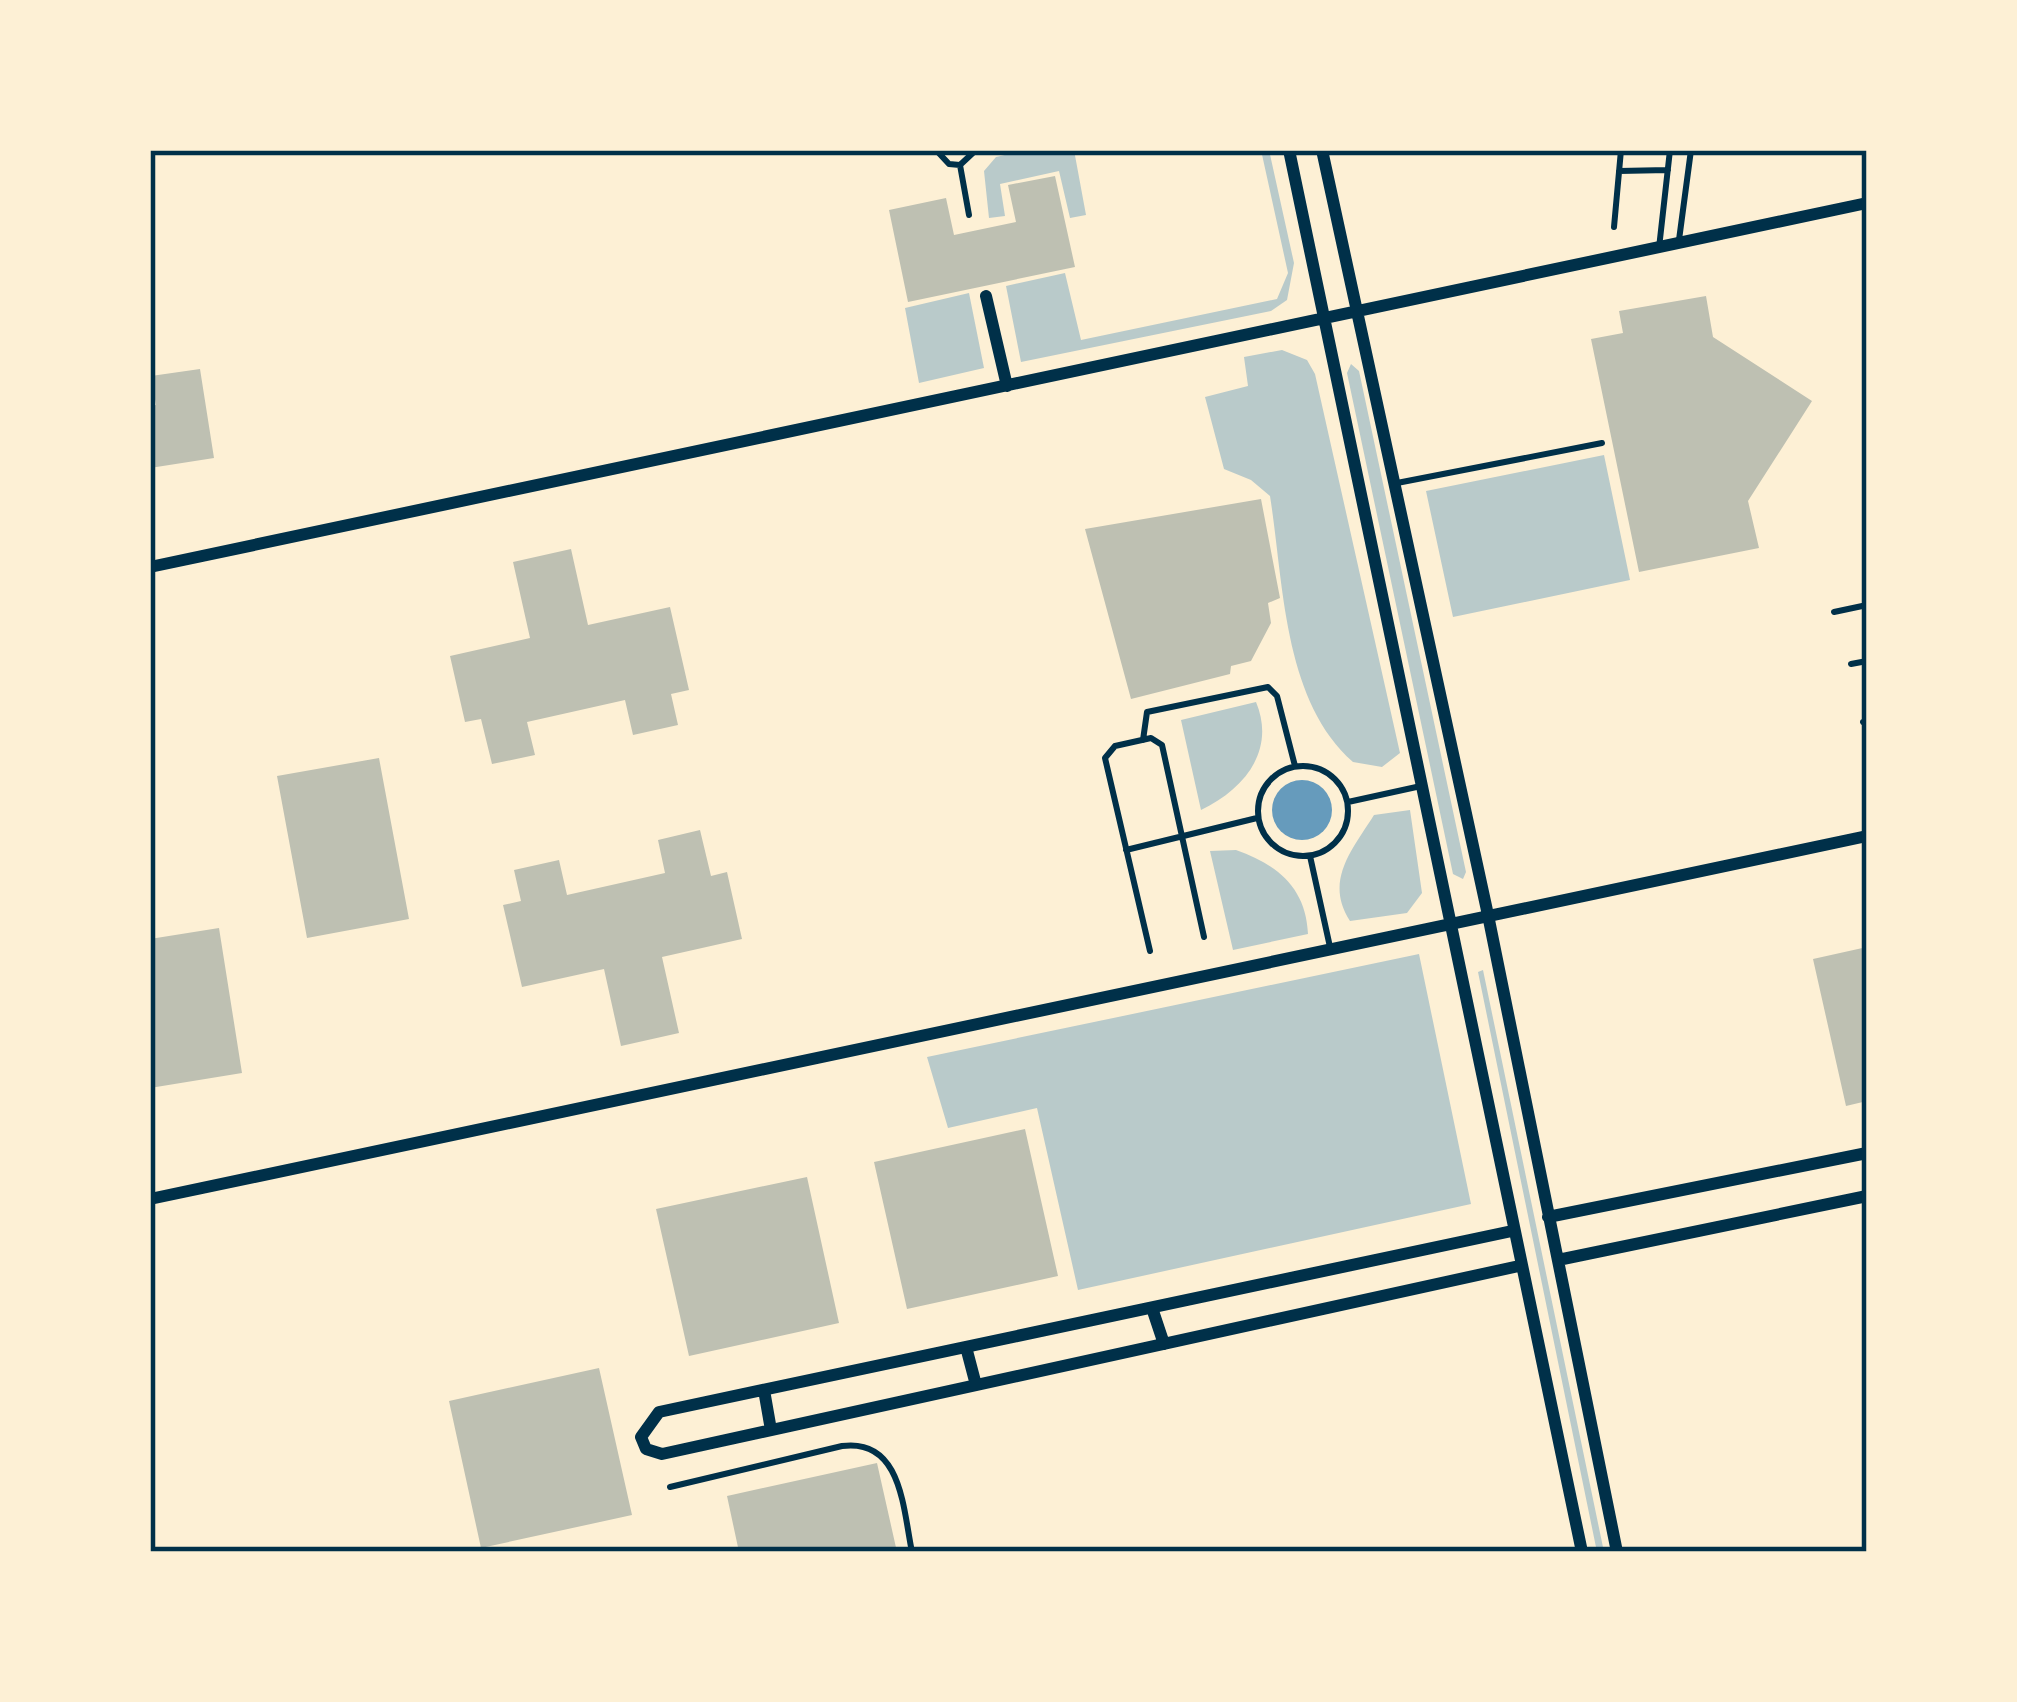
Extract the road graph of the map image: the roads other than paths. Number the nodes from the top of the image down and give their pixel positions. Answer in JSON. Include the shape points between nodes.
{"nodes":[{"id":1,"x":936,"y":150,"type":"edge"},
{"id":2,"x":976,"y":150,"type":"edge"},
{"id":3,"x":1289,"y":150,"type":"edge"},
{"id":4,"x":1322,"y":150,"type":"edge"},
{"id":5,"x":1621,"y":150,"type":"edge"},
{"id":6,"x":1670,"y":150,"type":"edge"},
{"id":7,"x":1690,"y":150,"type":"edge"},
{"id":8,"x":960,"y":165,"type":"junction"},
{"id":9,"x":1668,"y":170,"type":"junction"},
{"id":10,"x":1619,"y":171,"type":"junction"},
{"id":11,"x":1867,"y":203,"type":"edge"},
{"id":12,"x":969,"y":215,"type":"dead end"},
{"id":13,"x":1614,"y":227,"type":"dead end"},
{"id":14,"x":1679,"y":243,"type":"junction"},
{"id":15,"x":1659,"y":248,"type":"junction"},
{"id":16,"x":986,"y":296,"type":"dead end"},
{"id":17,"x":1357,"y":312,"type":"junction"},
{"id":18,"x":1323,"y":319,"type":"junction"},
{"id":19,"x":1007,"y":386,"type":"junction"},
{"id":20,"x":1602,"y":443,"type":"dead end"},
{"id":21,"x":1393,"y":484,"type":"junction"},
{"id":22,"x":150,"y":567,"type":"edge"},
{"id":23,"x":1867,"y":605,"type":"edge"},
{"id":24,"x":1834,"y":612,"type":"dead end"},
{"id":25,"x":1867,"y":661,"type":"edge"},
{"id":26,"x":1851,"y":664,"type":"dead end"},
{"id":27,"x":1143,"y":740,"type":"junction"},
{"id":28,"x":1295,"y":766,"type":"junction"},
{"id":29,"x":1424,"y":785,"type":"junction"},
{"id":30,"x":1348,"y":802,"type":"junction"},
{"id":31,"x":1258,"y":818,"type":"junction"},
{"id":32,"x":1181,"y":836,"type":"junction"},
{"id":33,"x":1867,"y":836,"type":"edge"},
{"id":34,"x":1126,"y":850,"type":"junction"},
{"id":35,"x":1310,"y":856,"type":"junction"},
{"id":36,"x":1488,"y":915,"type":"junction"},
{"id":37,"x":1448,"y":924,"type":"junction"},
{"id":38,"x":1204,"y":937,"type":"dead end"},
{"id":39,"x":1330,"y":947,"type":"junction"},
{"id":40,"x":1150,"y":951,"type":"dead end"},
{"id":41,"x":1867,"y":1153,"type":"edge"},
{"id":42,"x":1867,"y":1196,"type":"edge"},
{"id":43,"x":150,"y":1199,"type":"edge"},
{"id":44,"x":1548,"y":1217,"type":"junction"},
{"id":45,"x":1512,"y":1231,"type":"junction"},
{"id":46,"x":1558,"y":1261,"type":"junction"},
{"id":47,"x":1520,"y":1266,"type":"junction"},
{"id":48,"x":1152,"y":1308,"type":"junction"},
{"id":49,"x":1164,"y":1344,"type":"junction"},
{"id":50,"x":966,"y":1347,"type":"junction"},
{"id":51,"x":976,"y":1385,"type":"junction"},
{"id":52,"x":764,"y":1390,"type":"junction"},
{"id":53,"x":771,"y":1430,"type":"junction"},
{"id":54,"x":670,"y":1487,"type":"dead end"},
{"id":55,"x":912,"y":1552,"type":"edge"},
{"id":56,"x":1582,"y":1552,"type":"edge"},
{"id":57,"x":1617,"y":1552,"type":"edge"}],
"edges":[{"from":1,"to":8,"type":"lane"},
{"from":2,"to":8,"type":"lane"},
{"from":3,"to":18,"type":"street"},
{"from":4,"to":17,"type":"street"},
{"from":5,"to":10,"type":"lane"},
{"from":6,"to":9,"type":"lane"},
{"from":7,"to":14,"type":"lane"},
{"from":8,"to":12,"type":"lane"},
{"from":9,"to":10,"type":"lane"},
{"from":9,"to":15,"type":"lane"},
{"from":10,"to":13,"type":"lane"},
{"from":11,"to":14,"type":"street"},
{"from":14,"to":15,"type":"street"},
{"from":15,"to":17,"type":"street"},
{"from":16,"to":19,"type":"street"},
{"from":17,"to":18,"type":"street"},
{"from":17,"to":21,"type":"street"},
{"from":18,"to":19,"type":"street"},
{"from":18,"to":29,"type":"street"},
{"from":19,"to":22,"type":"street"},
{"from":20,"to":21,"type":"lane"},
{"from":21,"to":36,"type":"street"},
{"from":23,"to":24,"type":"lane"},
{"from":25,"to":26,"type":"lane"},
{"from":27,"to":28,"type":"lane","via":[[1147,712],[1268,687]]},
{"from":27,"to":32,"type":"lane","via":[[1162,746]]},
{"from":27,"to":34,"type":"lane","via":[[1110,748],[1105,758]]},
{"from":28,"to":30,"type":"lane","via":[[1323,770]]},
{"from":28,"to":31,"type":"lane","via":[[1270,779]]},
{"from":29,"to":30,"type":"lane"},
{"from":29,"to":37,"type":"street"},
{"from":30,"to":35,"type":"lane","via":[[1345,831]]},
{"from":31,"to":32,"type":"lane"},
{"from":31,"to":35,"type":"lane","via":[[1282,852]]},
{"from":32,"to":34,"type":"lane"},
{"from":32,"to":38,"type":"lane"},
{"from":33,"to":36,"type":"street"},
{"from":34,"to":40,"type":"lane"},
{"from":35,"to":39,"type":"lane"},
{"from":36,"to":37,"type":"street"},
{"from":36,"to":44,"type":"street"},
{"from":37,"to":39,"type":"street"},
{"from":37,"to":45,"type":"street"},
{"from":39,"to":43,"type":"street"},
{"from":41,"to":44,"type":"street"},
{"from":42,"to":46,"type":"street"},
{"from":44,"to":46,"type":"street"},
{"from":45,"to":47,"type":"street"},
{"from":45,"to":48,"type":"street"},
{"from":46,"to":57,"type":"street"},
{"from":47,"to":49,"type":"street"},
{"from":47,"to":56,"type":"street"},
{"from":48,"to":49,"type":"street"},
{"from":48,"to":50,"type":"street"},
{"from":49,"to":51,"type":"street"},
{"from":50,"to":51,"type":"street"},
{"from":50,"to":52,"type":"street"},
{"from":51,"to":53,"type":"street"},
{"from":52,"to":53,"type":"street"},
{"from":52,"to":53,"type":"street","via":[[659,1412],[641,1437],[662,1454]]},
{"from":54,"to":55,"type":"lane","via":[[865,1446],[896,1474]]}]}
